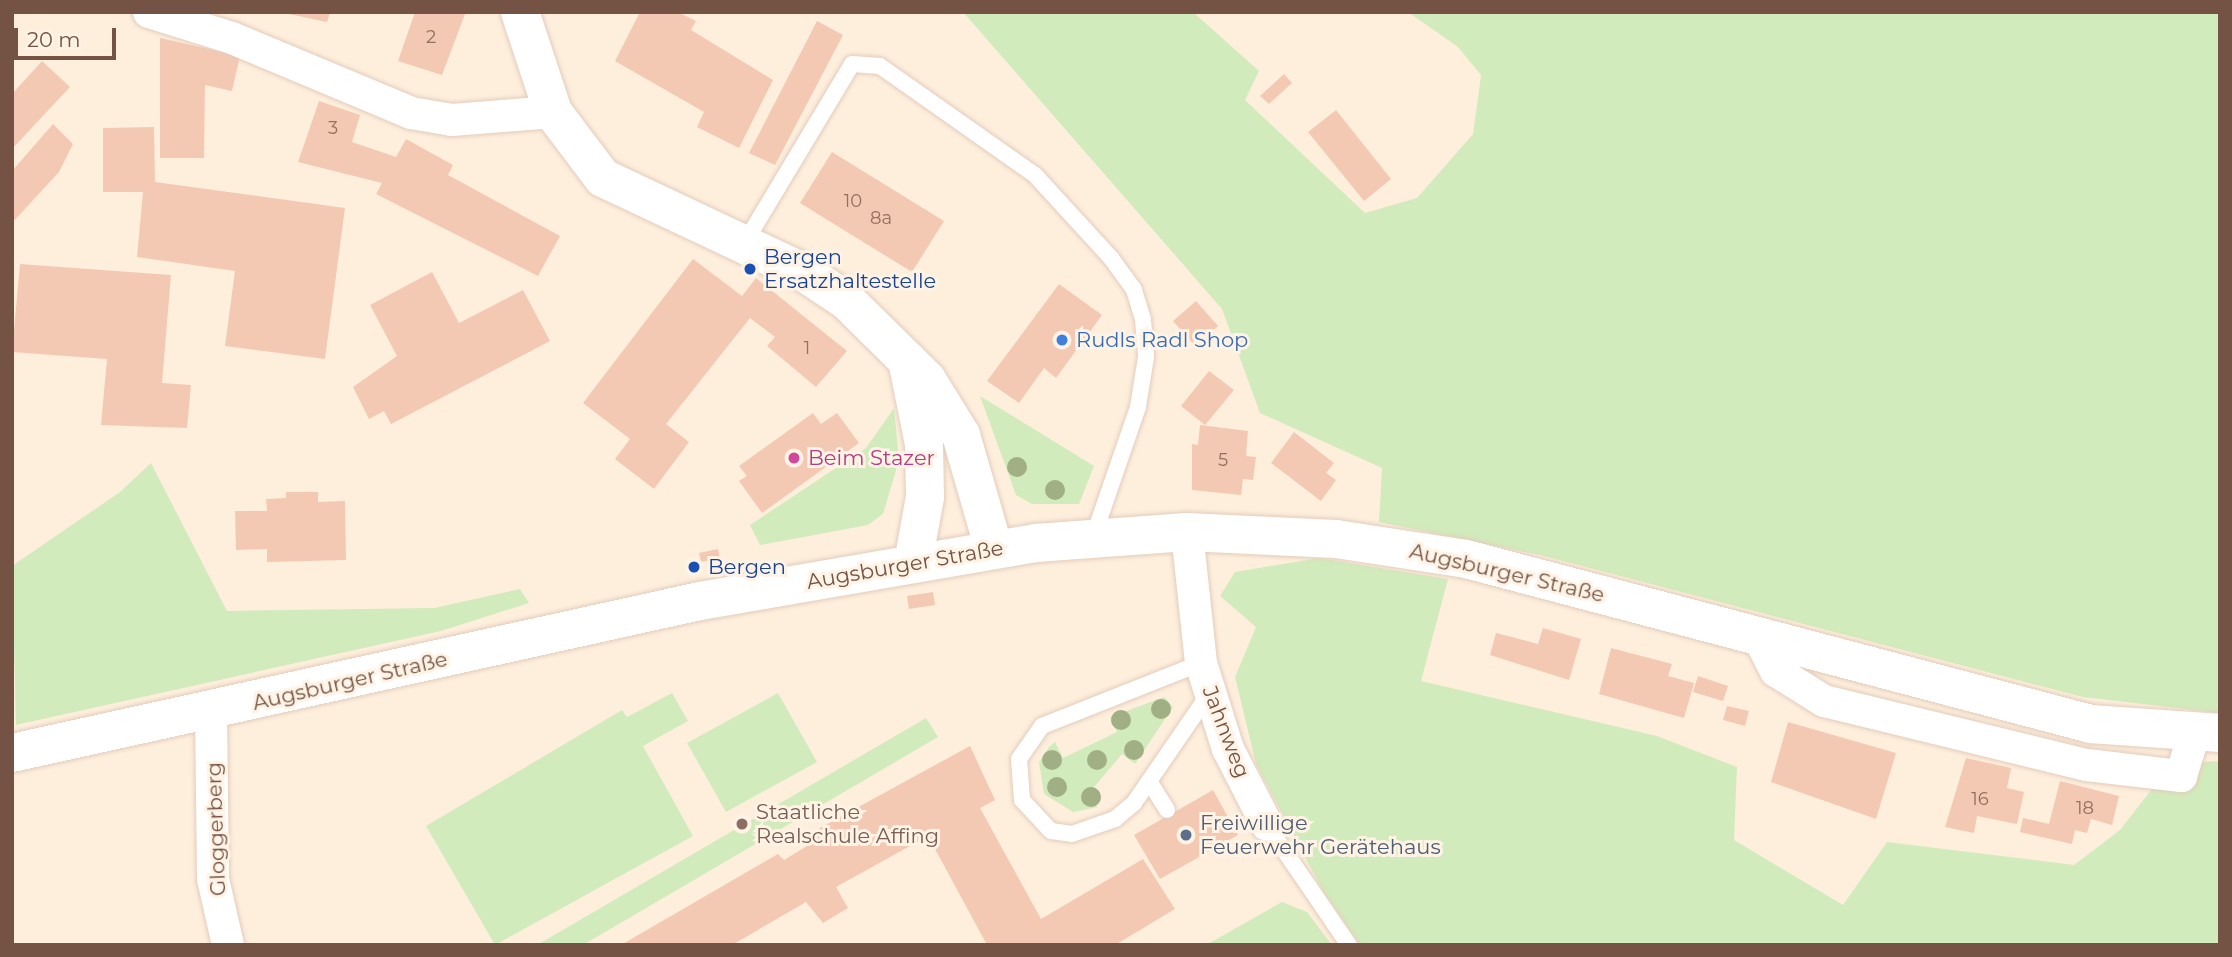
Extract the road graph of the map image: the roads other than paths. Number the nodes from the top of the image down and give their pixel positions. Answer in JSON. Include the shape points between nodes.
{"nodes":[{"id":1,"x":149,"y":12,"type":"edge"},
{"id":2,"x":520,"y":12,"type":"edge"},
{"id":3,"x":553,"y":112,"type":"junction"},
{"id":4,"x":744,"y":245,"type":"junction"},
{"id":5,"x":907,"y":358,"type":"junction"},
{"id":6,"x":1187,"y":532,"type":"junction"},
{"id":7,"x":1093,"y":538,"type":"junction"},
{"id":8,"x":994,"y":549,"type":"junction"},
{"id":9,"x":913,"y":563,"type":"junction"},
{"id":10,"x":1201,"y":663,"type":"junction"},
{"id":11,"x":1209,"y":694,"type":"junction"},
{"id":12,"x":211,"y":712,"type":"junction"},
{"id":13,"x":2207,"y":733,"type":"edge"},
{"id":14,"x":12,"y":753,"type":"edge"},
{"id":15,"x":1149,"y":781,"type":"junction"},
{"id":16,"x":1167,"y":810,"type":"dead end"},
{"id":17,"x":1267,"y":825,"type":"joint"},
{"id":18,"x":228,"y":945,"type":"edge"},
{"id":19,"x":1349,"y":945,"type":"edge"}],
"edges":[{"from":1,"to":3,"type":"street","via":[[232,38],[411,113],[452,120]]},
{"from":2,"to":3,"type":"main road"},
{"from":3,"to":4,"type":"main road","via":[[603,178]]},
{"from":4,"to":5,"type":"main road","via":[[805,272],[847,301]]},
{"from":4,"to":7,"type":"lane","via":[[852,64],[880,66],[1035,175],[1111,258],[1134,290],[1143,320],[1146,357],[1138,407]]},
{"from":5,"to":8,"type":"main road","via":[[961,436]]},
{"from":5,"to":9,"type":"main road","via":[[924,444],[925,496]]},
{"from":6,"to":7,"type":"main road","name":"Augsburger Straße"},
{"from":6,"to":10,"type":"street","name":"Jahnweg"},
{"from":6,"to":13,"type":"main road","name":"Augsburger Straße","via":[[1336,539],[1466,559],[2091,724]]},
{"from":7,"to":8,"type":"main road","name":"Augsburger Straße"},
{"from":8,"to":9,"type":"main road","name":"Augsburger Straße"},
{"from":9,"to":12,"type":"main road","name":"Augsburger Straße","via":[[700,601]]},
{"from":10,"to":11,"type":"street","name":"Jahnweg"},
{"from":10,"to":15,"type":"lane","via":[[1042,726],[1019,759],[1022,800],[1051,831],[1072,834],[1115,819]]},
{"from":11,"to":15,"type":"lane"},
{"from":11,"to":17,"type":"street","name":"Jahnweg","via":[[1228,749]]},
{"from":12,"to":14,"type":"main road","name":"Augsburger Straße"},
{"from":12,"to":18,"type":"street","name":"Gloggerberg","via":[[213,879]]},
{"from":15,"to":16,"type":"lane"},
{"from":17,"to":19,"type":"lane","name":"Jahnweg"}]}
